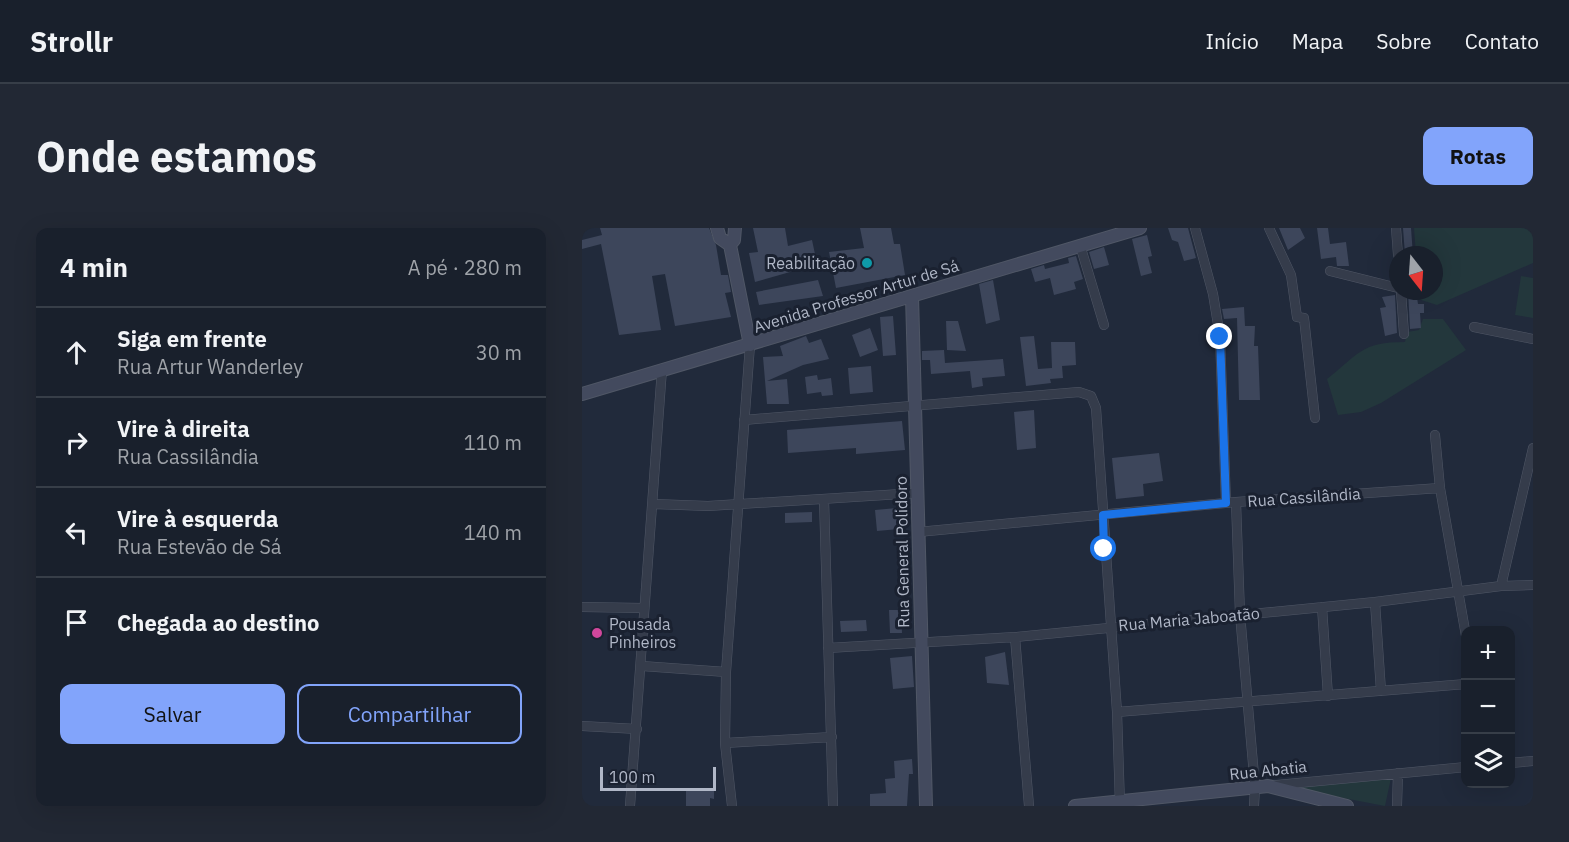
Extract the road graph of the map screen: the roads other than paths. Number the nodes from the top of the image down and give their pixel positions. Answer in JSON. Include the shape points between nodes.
{"nodes":[{"id":1,"x":717,"y":228,"type":"edge"},
{"id":2,"x":735,"y":228,"type":"edge"},
{"id":3,"x":1140,"y":228,"type":"edge"},
{"id":4,"x":1195,"y":228,"type":"edge"},
{"id":5,"x":1269,"y":228,"type":"edge"},
{"id":6,"x":1396,"y":228,"type":"edge"},
{"id":7,"x":730,"y":245,"type":"junction"},
{"id":8,"x":1080,"y":245,"type":"junction"},
{"id":9,"x":1397,"y":246,"type":"edge"},
{"id":10,"x":1330,"y":271,"type":"dead end"},
{"id":11,"x":1389,"y":286,"type":"edge"},
{"id":12,"x":912,"y":297,"type":"junction"},
{"id":13,"x":1402,"y":300,"type":"edge"},
{"id":14,"x":1104,"y":325,"type":"dead end"},
{"id":15,"x":1474,"y":327,"type":"dead end"},
{"id":16,"x":1404,"y":334,"type":"dead end"},
{"id":17,"x":1533,"y":339,"type":"edge"},
{"id":18,"x":750,"y":345,"type":"junction"},
{"id":19,"x":662,"y":369,"type":"junction"},
{"id":20,"x":582,"y":394,"type":"edge"},
{"id":21,"x":914,"y":406,"type":"junction"},
{"id":22,"x":1315,"y":418,"type":"dead end"},
{"id":23,"x":744,"y":420,"type":"junction"},
{"id":24,"x":1435,"y":435,"type":"dead end"},
{"id":25,"x":1533,"y":448,"type":"edge"},
{"id":26,"x":1440,"y":488,"type":"junction"},
{"id":27,"x":917,"y":493,"type":"junction"},
{"id":28,"x":824,"y":499,"type":"junction"},
{"id":29,"x":1231,"y":502,"type":"junction"},
{"id":30,"x":654,"y":504,"type":"junction"},
{"id":31,"x":739,"y":504,"type":"junction"},
{"id":32,"x":1103,"y":515,"type":"junction"},
{"id":33,"x":918,"y":532,"type":"junction"},
{"id":34,"x":1533,"y":585,"type":"edge"},
{"id":35,"x":1501,"y":586,"type":"junction"},
{"id":36,"x":1459,"y":593,"type":"junction"},
{"id":37,"x":1375,"y":602,"type":"junction"},
{"id":38,"x":582,"y":607,"type":"edge"},
{"id":39,"x":1323,"y":607,"type":"junction"},
{"id":40,"x":643,"y":608,"type":"junction"},
{"id":41,"x":1240,"y":614,"type":"junction"},
{"id":42,"x":1110,"y":626,"type":"junction"},
{"id":43,"x":1464,"y":626,"type":"edge"},
{"id":44,"x":1015,"y":637,"type":"junction"},
{"id":45,"x":920,"y":644,"type":"junction"},
{"id":46,"x":828,"y":648,"type":"junction"},
{"id":47,"x":642,"y":666,"type":"junction"},
{"id":48,"x":726,"y":672,"type":"junction"},
{"id":49,"x":1461,"y":684,"type":"edge"},
{"id":50,"x":1381,"y":691,"type":"junction"},
{"id":51,"x":1328,"y":696,"type":"junction"},
{"id":52,"x":1248,"y":703,"type":"junction"},
{"id":53,"x":1117,"y":712,"type":"junction"},
{"id":54,"x":582,"y":726,"type":"edge"},
{"id":55,"x":637,"y":729,"type":"junction"},
{"id":56,"x":832,"y":737,"type":"junction"},
{"id":57,"x":725,"y":743,"type":"junction"},
{"id":58,"x":1533,"y":760,"type":"edge"},
{"id":59,"x":1515,"y":762,"type":"edge"},
{"id":60,"x":1461,"y":767,"type":"edge"},
{"id":61,"x":1398,"y":773,"type":"junction"},
{"id":62,"x":1261,"y":787,"type":"junction"},
{"id":63,"x":1120,"y":804,"type":"edge"},
{"id":64,"x":630,"y":806,"type":"edge"},
{"id":65,"x":732,"y":806,"type":"edge"},
{"id":66,"x":833,"y":806,"type":"edge"},
{"id":67,"x":926,"y":806,"type":"edge"},
{"id":68,"x":1029,"y":806,"type":"edge"},
{"id":69,"x":1075,"y":806,"type":"edge"},
{"id":70,"x":1254,"y":806,"type":"edge"},
{"id":71,"x":1347,"y":806,"type":"edge"},
{"id":72,"x":1396,"y":806,"type":"edge"}],
"edges":[{"from":1,"to":7,"type":"street","via":[[720,238]]},
{"from":2,"to":7,"type":"street"},
{"from":3,"to":8,"type":"street","name":"Avenida Professor Artur de Sá"},
{"from":4,"to":29,"type":"street","via":[[1220,337]]},
{"from":5,"to":22,"type":"street","via":[[1291,275],[1297,317],[1304,318]]},
{"from":6,"to":9,"type":"street"},
{"from":7,"to":18,"type":"street"},
{"from":8,"to":12,"type":"street","name":"Avenida Professor Artur de Sá"},
{"from":8,"to":14,"type":"street"},
{"from":10,"to":11,"type":"street"},
{"from":12,"to":18,"type":"street","name":"Avenida Professor Artur de Sá"},
{"from":12,"to":21,"type":"street","name":"Rua General Polidoro"},
{"from":13,"to":16,"type":"street"},
{"from":15,"to":17,"type":"street"},
{"from":18,"to":19,"type":"street","name":"Avenida Professor Artur de Sá"},
{"from":18,"to":23,"type":"street"},
{"from":19,"to":20,"type":"street","name":"Avenida Professor Artur de Sá"},
{"from":19,"to":30,"type":"street"},
{"from":21,"to":23,"type":"street"},
{"from":21,"to":27,"type":"street","name":"Rua General Polidoro"},
{"from":21,"to":32,"type":"street","via":[[1079,392],[1090,396],[1096,408]]},
{"from":23,"to":31,"type":"street"},
{"from":24,"to":26,"type":"street"},
{"from":25,"to":35,"type":"street"},
{"from":26,"to":29,"type":"street","name":"Rua Cassilândia"},
{"from":26,"to":36,"type":"street"},
{"from":27,"to":28,"type":"street"},
{"from":27,"to":33,"type":"street","name":"Rua General Polidoro"},
{"from":28,"to":31,"type":"street"},
{"from":28,"to":46,"type":"street"},
{"from":29,"to":32,"type":"street","name":"Rua Cassilândia"},
{"from":29,"to":41,"type":"street"},
{"from":30,"to":31,"type":"street"},
{"from":30,"to":40,"type":"street"},
{"from":31,"to":48,"type":"street"},
{"from":32,"to":33,"type":"street","name":"Rua Cassilândia"},
{"from":32,"to":42,"type":"street"},
{"from":33,"to":45,"type":"street","name":"Rua General Polidoro"},
{"from":34,"to":35,"type":"street","name":"Rua Maria Jaboatão"},
{"from":35,"to":36,"type":"street","name":"Rua Maria Jaboatão"},
{"from":36,"to":37,"type":"street","name":"Rua Maria Jaboatão"},
{"from":36,"to":43,"type":"street"},
{"from":37,"to":39,"type":"street","name":"Rua Maria Jaboatão"},
{"from":37,"to":50,"type":"street"},
{"from":38,"to":40,"type":"street"},
{"from":39,"to":41,"type":"street","name":"Rua Maria Jaboatão"},
{"from":39,"to":51,"type":"street"},
{"from":40,"to":47,"type":"street"},
{"from":41,"to":42,"type":"street","name":"Rua Maria Jaboatão"},
{"from":41,"to":52,"type":"street"},
{"from":42,"to":44,"type":"street","name":"Rua Maria Jaboatão"},
{"from":42,"to":53,"type":"street"},
{"from":44,"to":45,"type":"street","name":"Rua Maria Jaboatão"},
{"from":44,"to":68,"type":"street"},
{"from":45,"to":46,"type":"street","name":"Rua Maria Jaboatão"},
{"from":45,"to":67,"type":"street","name":"Rua General Polidoro"},
{"from":46,"to":56,"type":"street"},
{"from":47,"to":48,"type":"street"},
{"from":47,"to":55,"type":"street"},
{"from":48,"to":57,"type":"street"},
{"from":49,"to":50,"type":"street"},
{"from":50,"to":51,"type":"street"},
{"from":51,"to":52,"type":"street"},
{"from":52,"to":53,"type":"street"},
{"from":52,"to":62,"type":"street"},
{"from":53,"to":63,"type":"street"},
{"from":54,"to":55,"type":"street"},
{"from":55,"to":64,"type":"street"},
{"from":56,"to":57,"type":"street"},
{"from":56,"to":66,"type":"street"},
{"from":57,"to":65,"type":"street"},
{"from":58,"to":59,"type":"street"},
{"from":60,"to":61,"type":"street","name":"Rua Abatia"},
{"from":61,"to":62,"type":"street","name":"Rua Abatia"},
{"from":61,"to":72,"type":"street"},
{"from":62,"to":63,"type":"street","name":"Rua Abatia"},
{"from":62,"to":70,"type":"street"},
{"from":62,"to":71,"type":"street"},
{"from":63,"to":69,"type":"street","name":"Rua Abatia"}]}
